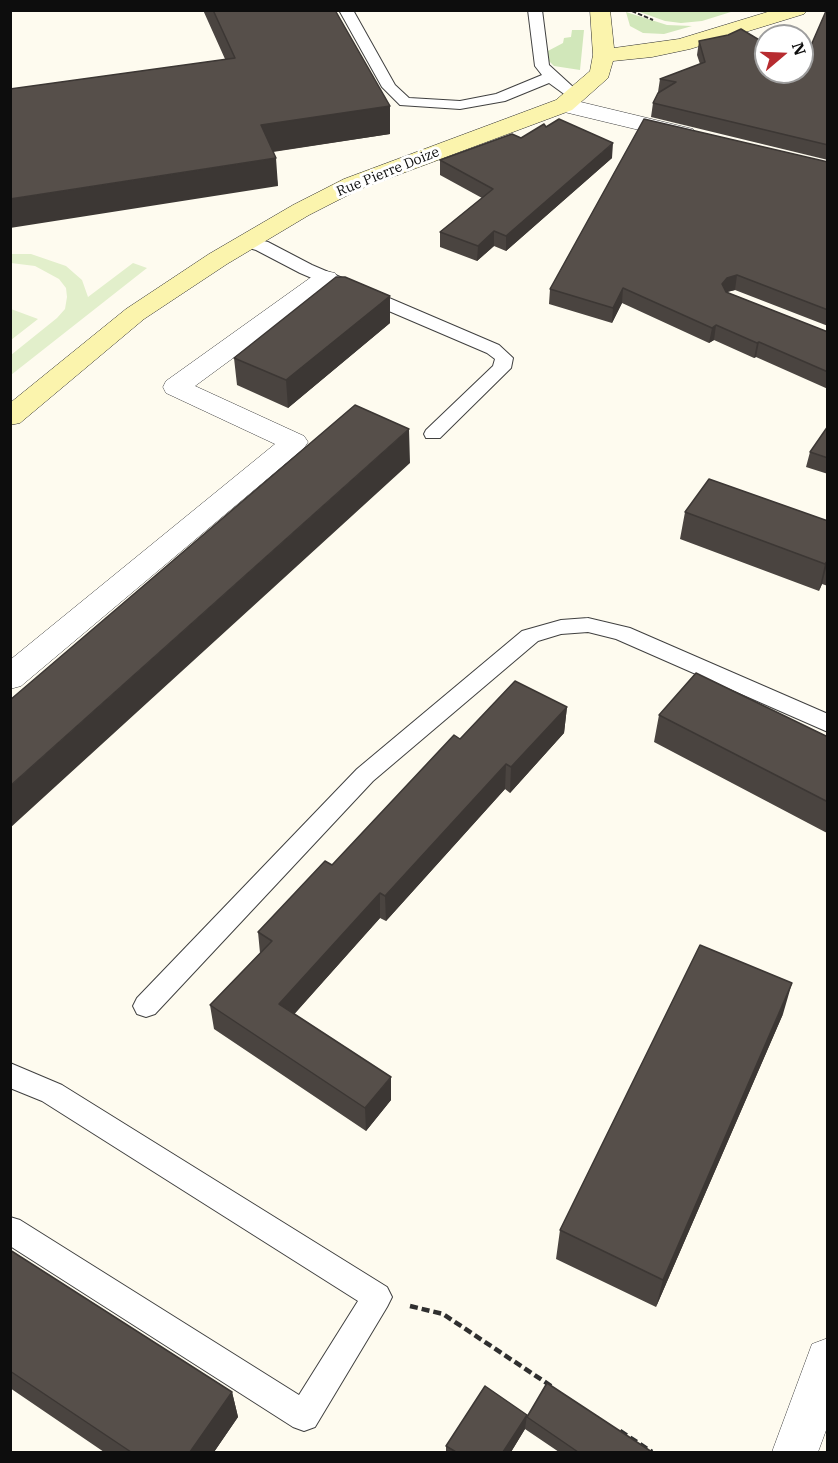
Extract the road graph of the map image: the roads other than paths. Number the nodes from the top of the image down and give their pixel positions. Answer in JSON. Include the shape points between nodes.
{"nodes":[{"id":1,"x":346,"y":10,"type":"edge"},
{"id":2,"x":535,"y":10,"type":"edge"},
{"id":3,"x":600,"y":10,"type":"edge"},
{"id":4,"x":797,"y":10,"type":"edge"},
{"id":5,"x":604,"y":55,"type":"junction"},
{"id":6,"x":551,"y":77,"type":"junction"},
{"id":7,"x":570,"y":100,"type":"junction"},
{"id":8,"x":708,"y":139,"type":"edge"},
{"id":9,"x":248,"y":242,"type":"junction"},
{"id":10,"x":326,"y":278,"type":"junction"},
{"id":11,"x":10,"y":417,"type":"edge"},
{"id":12,"x":433,"y":434,"type":"dead end"},
{"id":13,"x":10,"y":678,"type":"edge"},
{"id":14,"x":828,"y":724,"type":"edge"},
{"id":15,"x":146,"y":1006,"type":"dead end"},
{"id":16,"x":10,"y":1075,"type":"edge"},
{"id":17,"x":10,"y":1230,"type":"edge"},
{"id":18,"x":828,"y":1360,"type":"edge"},
{"id":19,"x":795,"y":1452,"type":"edge"}],
"edges":[{"from":1,"to":6,"type":"lane","via":[[389,87],[405,102],[480,102]]},
{"from":2,"to":6,"type":"lane","via":[[542,66]]},
{"from":3,"to":5,"type":"street"},
{"from":4,"to":5,"type":"street","via":[[683,45]]},
{"from":5,"to":7,"type":"street","name":"Rue Pierre Doize","via":[[600,73]]},
{"from":6,"to":7,"type":"lane"},
{"from":7,"to":8,"type":"street"},
{"from":7,"to":9,"type":"street","name":"Rue Pierre Doize","via":[[352,184]]},
{"from":9,"to":10,"type":"lane"},
{"from":9,"to":11,"type":"street","name":"Rue Pierre Doize","via":[[135,314]]},
{"from":10,"to":12,"type":"lane","via":[[493,349],[504,358],[502,368]]},
{"from":10,"to":13,"type":"street","via":[[176,387],[294,442]]},
{"from":14,"to":15,"type":"lane","via":[[622,633],[588,625],[561,627],[530,636],[365,775]]},
{"from":16,"to":17,"type":"lane","via":[[52,1093],[377,1297],[304,1416]]},
{"from":18,"to":19,"type":"street"}]}
